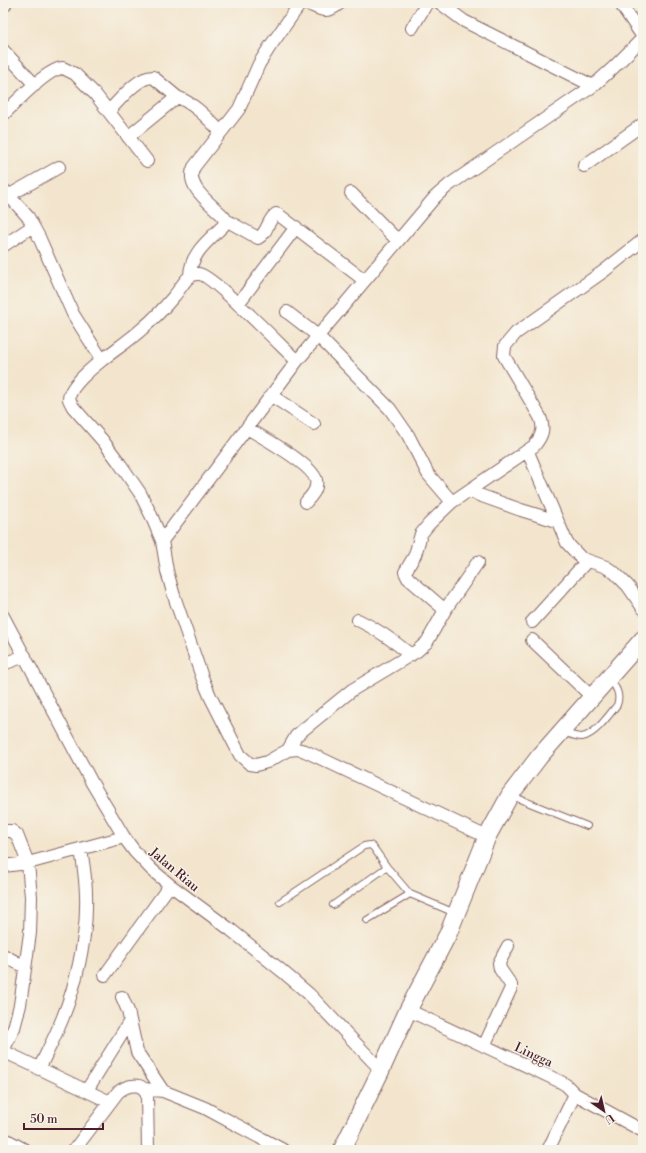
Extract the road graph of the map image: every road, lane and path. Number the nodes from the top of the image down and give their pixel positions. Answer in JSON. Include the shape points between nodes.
{"nodes":[{"id":1,"x":340,"y":3,"type":"edge"},
{"id":2,"x":427,"y":3,"type":"edge"},
{"id":3,"x":620,"y":3,"type":"edge"},
{"id":4,"x":300,"y":4,"type":"edge"},
{"id":5,"x":444,"y":4,"type":"edge"},
{"id":6,"x":412,"y":28,"type":"dead end"},
{"id":7,"x":643,"y":38,"type":"edge"},
{"id":8,"x":3,"y":50,"type":"edge"},
{"id":9,"x":35,"y":85,"type":"junction"},
{"id":10,"x":593,"y":86,"type":"junction"},
{"id":11,"x":177,"y":97,"type":"junction"},
{"id":12,"x":109,"y":111,"type":"junction"},
{"id":13,"x":3,"y":115,"type":"edge"},
{"id":14,"x":643,"y":124,"type":"edge"},
{"id":15,"x":221,"y":132,"type":"junction"},
{"id":16,"x":128,"y":137,"type":"junction"},
{"id":17,"x":147,"y":162,"type":"dead end"},
{"id":18,"x":584,"y":166,"type":"dead end"},
{"id":19,"x":59,"y":167,"type":"dead end"},
{"id":20,"x":5,"y":192,"type":"edge"},
{"id":21,"x":351,"y":193,"type":"dead end"},
{"id":22,"x":224,"y":219,"type":"junction"},
{"id":23,"x":33,"y":226,"type":"junction"},
{"id":24,"x":296,"y":227,"type":"junction"},
{"id":25,"x":643,"y":240,"type":"edge"},
{"id":26,"x":398,"y":241,"type":"junction"},
{"id":27,"x":3,"y":246,"type":"edge"},
{"id":28,"x":190,"y":276,"type":"junction"},
{"id":29,"x":364,"y":280,"type":"junction"},
{"id":30,"x":238,"y":304,"type":"junction"},
{"id":31,"x":287,"y":312,"type":"dead end"},
{"id":32,"x":318,"y":336,"type":"junction"},
{"id":33,"x":102,"y":360,"type":"junction"},
{"id":34,"x":297,"y":361,"type":"junction"},
{"id":35,"x":272,"y":396,"type":"junction"},
{"id":36,"x":314,"y":424,"type":"dead end"},
{"id":37,"x":247,"y":428,"type":"junction"},
{"id":38,"x":528,"y":452,"type":"junction"},
{"id":39,"x":468,"y":491,"type":"junction"},
{"id":40,"x":306,"y":502,"type":"dead end"},
{"id":41,"x":452,"y":502,"type":"junction"},
{"id":42,"x":557,"y":521,"type":"junction"},
{"id":43,"x":162,"y":541,"type":"junction"},
{"id":44,"x":587,"y":561,"type":"junction"},
{"id":45,"x":478,"y":562,"type":"dead end"},
{"id":46,"x":643,"y":608,"type":"edge"},
{"id":47,"x":445,"y":610,"type":"junction"},
{"id":48,"x":3,"y":616,"type":"edge"},
{"id":49,"x":358,"y":620,"type":"dead end"},
{"id":50,"x":532,"y":622,"type":"dead end"},
{"id":51,"x":532,"y":640,"type":"dead end"},
{"id":52,"x":640,"y":649,"type":"edge"},
{"id":53,"x":411,"y":655,"type":"junction"},
{"id":54,"x":25,"y":656,"type":"junction"},
{"id":55,"x":3,"y":664,"type":"edge"},
{"id":56,"x":609,"y":677,"type":"junction"},
{"id":57,"x":592,"y":697,"type":"junction"},
{"id":58,"x":562,"y":732,"type":"junction"},
{"id":59,"x":288,"y":750,"type":"junction"},
{"id":60,"x":510,"y":795,"type":"junction"},
{"id":61,"x":587,"y":826,"type":"dead end"},
{"id":62,"x":3,"y":831,"type":"edge"},
{"id":63,"x":124,"y":837,"type":"junction"},
{"id":64,"x":486,"y":837,"type":"junction"},
{"id":65,"x":81,"y":849,"type":"junction"},
{"id":66,"x":28,"y":863,"type":"junction"},
{"id":67,"x":3,"y":866,"type":"edge"},
{"id":68,"x":387,"y":867,"type":"junction"},
{"id":69,"x":170,"y":885,"type":"junction"},
{"id":70,"x":410,"y":894,"type":"junction"},
{"id":71,"x":280,"y":902,"type":"dead end"},
{"id":72,"x":333,"y":905,"type":"dead end"},
{"id":73,"x":456,"y":914,"type":"junction"},
{"id":74,"x":367,"y":920,"type":"dead end"},
{"id":75,"x":508,"y":946,"type":"dead end"},
{"id":76,"x":3,"y":955,"type":"edge"},
{"id":77,"x":25,"y":966,"type":"junction"},
{"id":78,"x":105,"y":975,"type":"dead end"},
{"id":79,"x":122,"y":998,"type":"dead end"},
{"id":80,"x":408,"y":1010,"type":"junction"},
{"id":81,"x":130,"y":1021,"type":"junction"},
{"id":82,"x":484,"y":1046,"type":"junction"},
{"id":83,"x":3,"y":1051,"type":"edge"},
{"id":84,"x":39,"y":1070,"type":"junction"},
{"id":85,"x":381,"y":1070,"type":"junction"},
{"id":86,"x":144,"y":1089,"type":"junction"},
{"id":87,"x":87,"y":1090,"type":"junction"},
{"id":88,"x":163,"y":1091,"type":"junction"},
{"id":89,"x":575,"y":1094,"type":"junction"},
{"id":90,"x":110,"y":1102,"type":"junction"},
{"id":91,"x":643,"y":1131,"type":"edge"},
{"id":92,"x":3,"y":1138,"type":"edge"},
{"id":93,"x":25,"y":1150,"type":"edge"},
{"id":94,"x":74,"y":1150,"type":"edge"},
{"id":95,"x":148,"y":1150,"type":"edge"},
{"id":96,"x":283,"y":1150,"type":"edge"},
{"id":97,"x":342,"y":1150,"type":"edge"},
{"id":98,"x":548,"y":1150,"type":"edge"}],
"edges":[{"from":1,"to":4,"type":"street","via":[[331,10]]},
{"from":2,"to":6,"type":"street"},
{"from":3,"to":7,"type":"street"},
{"from":4,"to":15,"type":"street","via":[[259,64],[239,109]]},
{"from":5,"to":10,"type":"street","via":[[464,21],[498,40]]},
{"from":7,"to":10,"type":"street"},
{"from":8,"to":9,"type":"street"},
{"from":9,"to":12,"type":"street","via":[[54,71],[63,68],[75,74]]},
{"from":9,"to":13,"type":"street"},
{"from":10,"to":26,"type":"street","via":[[449,185],[435,197]]},
{"from":11,"to":12,"type":"street","via":[[153,77],[146,77]]},
{"from":11,"to":15,"type":"street","via":[[199,110]]},
{"from":11,"to":16,"type":"street"},
{"from":12,"to":16,"type":"street"},
{"from":14,"to":18,"type":"street"},
{"from":15,"to":22,"type":"street","via":[[194,167],[191,177],[198,191]]},
{"from":16,"to":17,"type":"street"},
{"from":19,"to":20,"type":"street"},
{"from":20,"to":23,"type":"street"},
{"from":21,"to":26,"type":"street"},
{"from":22,"to":24,"type":"street","via":[[258,238],[276,214]]},
{"from":22,"to":28,"type":"street","via":[[223,226],[193,260]]},
{"from":23,"to":27,"type":"street"},
{"from":23,"to":33,"type":"street","via":[[73,314]]},
{"from":24,"to":29,"type":"street"},
{"from":24,"to":30,"type":"street"},
{"from":25,"to":38,"type":"street","via":[[604,271],[516,332],[505,346],[504,356],[542,422],[542,436]]},
{"from":26,"to":29,"type":"street"},
{"from":28,"to":30,"type":"street","via":[[205,276]]},
{"from":28,"to":33,"type":"street","via":[[148,324]]},
{"from":29,"to":32,"type":"street"},
{"from":30,"to":34,"type":"street"},
{"from":31,"to":32,"type":"street"},
{"from":32,"to":34,"type":"street"},
{"from":32,"to":41,"type":"street","via":[[390,409],[408,435],[428,474]]},
{"from":33,"to":43,"type":"street","via":[[73,388],[70,401],[129,476]]},
{"from":34,"to":35,"type":"street"},
{"from":35,"to":36,"type":"street"},
{"from":35,"to":37,"type":"street"},
{"from":37,"to":40,"type":"street","via":[[311,471],[316,488]]},
{"from":37,"to":43,"type":"street"},
{"from":38,"to":39,"type":"street"},
{"from":38,"to":42,"type":"street"},
{"from":39,"to":41,"type":"street"},
{"from":39,"to":42,"type":"street"},
{"from":41,"to":47,"type":"street","via":[[424,529],[415,555],[405,572],[408,578]]},
{"from":42,"to":44,"type":"street","via":[[568,543]]},
{"from":43,"to":59,"type":"street","via":[[174,596],[200,671],[240,755],[250,764],[256,765]]},
{"from":44,"to":46,"type":"street","via":[[615,573],[628,586]]},
{"from":44,"to":50,"type":"street"},
{"from":45,"to":47,"type":"street"},
{"from":47,"to":53,"type":"street","via":[[431,638]]},
{"from":48,"to":54,"type":"street","name":"Jalan Riau"},
{"from":49,"to":53,"type":"street","via":[[383,634]]},
{"from":51,"to":57,"type":"street"},
{"from":52,"to":56,"type":"main road"},
{"from":53,"to":59,"type":"street","via":[[347,694],[296,736]]},
{"from":54,"to":55,"type":"street"},
{"from":54,"to":63,"type":"street","name":"Jalan Riau","via":[[92,784]]},
{"from":56,"to":57,"type":"main road"},
{"from":56,"to":58,"type":"lane","via":[[617,689],[617,705],[589,734],[581,737]]},
{"from":57,"to":58,"type":"main road"},
{"from":58,"to":60,"type":"main road"},
{"from":59,"to":64,"type":"street","via":[[297,749],[312,754]]},
{"from":60,"to":61,"type":"lane"},
{"from":60,"to":64,"type":"main road"},
{"from":62,"to":66,"type":"street","via":[[17,834]]},
{"from":63,"to":65,"type":"street"},
{"from":63,"to":69,"type":"street","name":"Jalan Riau","via":[[143,862]]},
{"from":64,"to":73,"type":"main road"},
{"from":65,"to":66,"type":"street"},
{"from":65,"to":84,"type":"street","via":[[86,907],[78,963],[64,1016]]},
{"from":66,"to":67,"type":"street"},
{"from":66,"to":77,"type":"street","via":[[31,897],[30,933]]},
{"from":68,"to":70,"type":"lane"},
{"from":68,"to":71,"type":"lane","via":[[373,847],[366,845]]},
{"from":68,"to":72,"type":"lane"},
{"from":69,"to":78,"type":"street"},
{"from":69,"to":85,"type":"street","name":"Jalan Riau","via":[[231,930],[309,994]]},
{"from":70,"to":73,"type":"lane"},
{"from":70,"to":74,"type":"lane"},
{"from":73,"to":80,"type":"main road"},
{"from":75,"to":82,"type":"street","via":[[499,963],[511,988]]},
{"from":76,"to":77,"type":"street"},
{"from":77,"to":83,"type":"street","via":[[17,1018]]},
{"from":79,"to":81,"type":"street"},
{"from":80,"to":82,"type":"street","name":"Lingga"},
{"from":80,"to":85,"type":"main road"},
{"from":81,"to":87,"type":"street"},
{"from":81,"to":88,"type":"street","via":[[137,1052]]},
{"from":82,"to":89,"type":"street","name":"Lingga","via":[[561,1082]]},
{"from":83,"to":84,"type":"street"},
{"from":84,"to":87,"type":"street"},
{"from":85,"to":97,"type":"main road"},
{"from":86,"to":88,"type":"street"},
{"from":86,"to":90,"type":"street","via":[[140,1086],[126,1087]]},
{"from":86,"to":95,"type":"street","via":[[147,1095]]},
{"from":87,"to":90,"type":"street"},
{"from":88,"to":96,"type":"street","via":[[205,1108]]},
{"from":89,"to":91,"type":"street","name":"Lingga"},
{"from":89,"to":98,"type":"street"},
{"from":90,"to":94,"type":"street"},
{"from":92,"to":93,"type":"street"}]}
